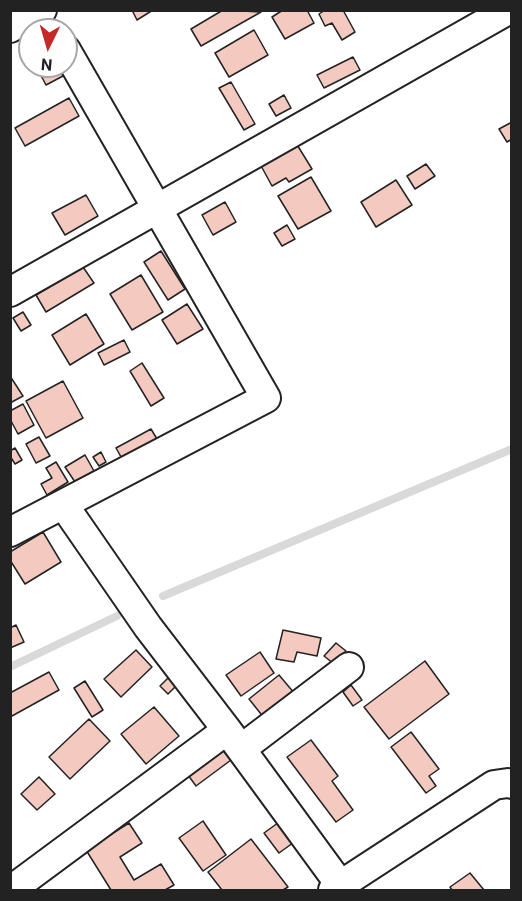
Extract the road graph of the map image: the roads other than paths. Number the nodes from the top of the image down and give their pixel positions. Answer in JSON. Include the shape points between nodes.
{"nodes":[{"id":1,"x":43,"y":10,"type":"edge"},
{"id":2,"x":508,"y":10,"type":"edge"},
{"id":3,"x":10,"y":28,"type":"edge"},
{"id":4,"x":78,"y":71,"type":"edge"},
{"id":5,"x":157,"y":209,"type":"junction"},
{"id":6,"x":10,"y":292,"type":"edge"},
{"id":7,"x":63,"y":504,"type":"junction"},
{"id":8,"x":10,"y":532,"type":"edge"},
{"id":9,"x":349,"y":667,"type":"dead end"},
{"id":10,"x":234,"y":740,"type":"junction"},
{"id":11,"x":512,"y":784,"type":"edge"},
{"id":12,"x":339,"y":889,"type":"edge"},
{"id":13,"x":11,"y":891,"type":"edge"}],
"edges":[{"from":1,"to":3,"type":"street"},
{"from":2,"to":5,"type":"street"},
{"from":4,"to":5,"type":"street"},
{"from":5,"to":6,"type":"street"},
{"from":5,"to":7,"type":"street","via":[[266,398]]},
{"from":7,"to":8,"type":"street"},
{"from":7,"to":10,"type":"street","via":[[148,627]]},
{"from":9,"to":10,"type":"street"},
{"from":10,"to":12,"type":"street"},
{"from":10,"to":13,"type":"street"},
{"from":11,"to":12,"type":"street","via":[[494,785]]}]}
